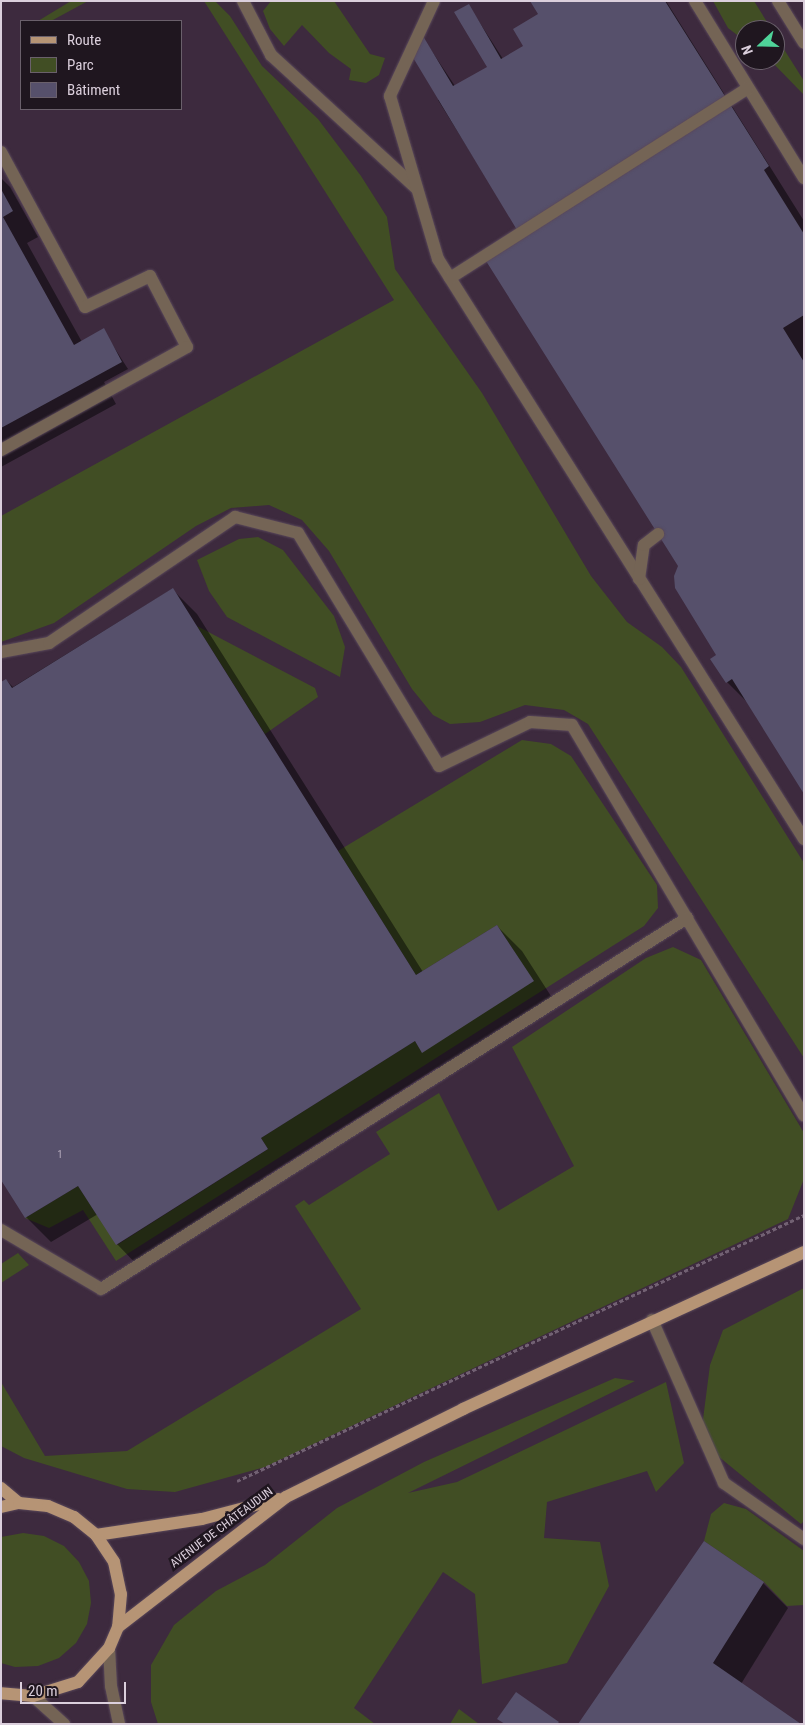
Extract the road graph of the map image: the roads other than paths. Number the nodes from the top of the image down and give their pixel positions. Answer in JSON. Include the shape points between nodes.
{"nodes":[{"id":1,"x":243,"y":1,"type":"edge"},
{"id":2,"x":434,"y":1,"type":"edge"},
{"id":3,"x":695,"y":1,"type":"edge"},
{"id":4,"x":778,"y":1,"type":"edge"},
{"id":5,"x":804,"y":43,"type":"edge"},
{"id":6,"x":748,"y":88,"type":"junction"},
{"id":7,"x":1,"y":152,"type":"edge"},
{"id":8,"x":804,"y":178,"type":"edge"},
{"id":9,"x":417,"y":189,"type":"junction"},
{"id":10,"x":450,"y":278,"type":"junction"},
{"id":11,"x":1,"y":450,"type":"edge"},
{"id":12,"x":658,"y":534,"type":"dead end"},
{"id":13,"x":639,"y":579,"type":"junction"},
{"id":14,"x":1,"y":652,"type":"edge"},
{"id":15,"x":804,"y":839,"type":"edge"},
{"id":16,"x":687,"y":918,"type":"junction"},
{"id":17,"x":804,"y":1115,"type":"edge"},
{"id":18,"x":1,"y":1230,"type":"edge"},
{"id":19,"x":804,"y":1252,"type":"edge"},
{"id":20,"x":652,"y":1320,"type":"junction"},
{"id":21,"x":1,"y":1488,"type":"edge"},
{"id":22,"x":286,"y":1497,"type":"junction"},
{"id":23,"x":19,"y":1503,"type":"junction"},
{"id":24,"x":1,"y":1507,"type":"edge"},
{"id":25,"x":96,"y":1535,"type":"junction"},
{"id":26,"x":804,"y":1539,"type":"edge"},
{"id":27,"x":118,"y":1627,"type":"junction"},
{"id":28,"x":109,"y":1648,"type":"junction"},
{"id":29,"x":1,"y":1693,"type":"edge"},
{"id":30,"x":33,"y":1696,"type":"junction"},
{"id":31,"x":64,"y":1724,"type":"edge"},
{"id":32,"x":119,"y":1724,"type":"edge"}],
"edges":[{"from":1,"to":9,"type":"street","via":[[271,55]]},
{"from":2,"to":9,"type":"street","via":[[390,96]]},
{"from":3,"to":6,"type":"street"},
{"from":4,"to":5,"type":"street"},
{"from":6,"to":8,"type":"street"},
{"from":6,"to":10,"type":"street"},
{"from":7,"to":11,"type":"street","via":[[85,307],[150,276],[187,347]]},
{"from":9,"to":10,"type":"street","via":[[438,259]]},
{"from":10,"to":13,"type":"street"},
{"from":12,"to":13,"type":"street","via":[[644,545]]},
{"from":13,"to":15,"type":"street"},
{"from":14,"to":16,"type":"street","via":[[49,643],[235,517],[298,533],[439,766],[530,722],[572,725]]},
{"from":16,"to":17,"type":"street"},
{"from":16,"to":18,"type":"street","via":[[101,1289]]},
{"from":19,"to":20,"type":"main road"},
{"from":20,"to":22,"type":"main road"},
{"from":20,"to":26,"type":"street","via":[[724,1483]]},
{"from":21,"to":23,"type":"main road"},
{"from":22,"to":25,"type":"main road","name":"AVENUE DE CHÂTEAUDUN","via":[[202,1519]]},
{"from":22,"to":27,"type":"main road","name":"AVENUE DE CHÂTEAUDUN"},
{"from":23,"to":24,"type":"main road"},
{"from":23,"to":25,"type":"main road","via":[[48,1506],[74,1516]]},
{"from":25,"to":27,"type":"main road","via":[[114,1562],[121,1594]]},
{"from":27,"to":28,"type":"main road"},
{"from":28,"to":30,"type":"main road","via":[[78,1682]]},
{"from":28,"to":32,"type":"street","via":[[111,1686]]},
{"from":29,"to":30,"type":"main road"},
{"from":30,"to":31,"type":"street"}]}
